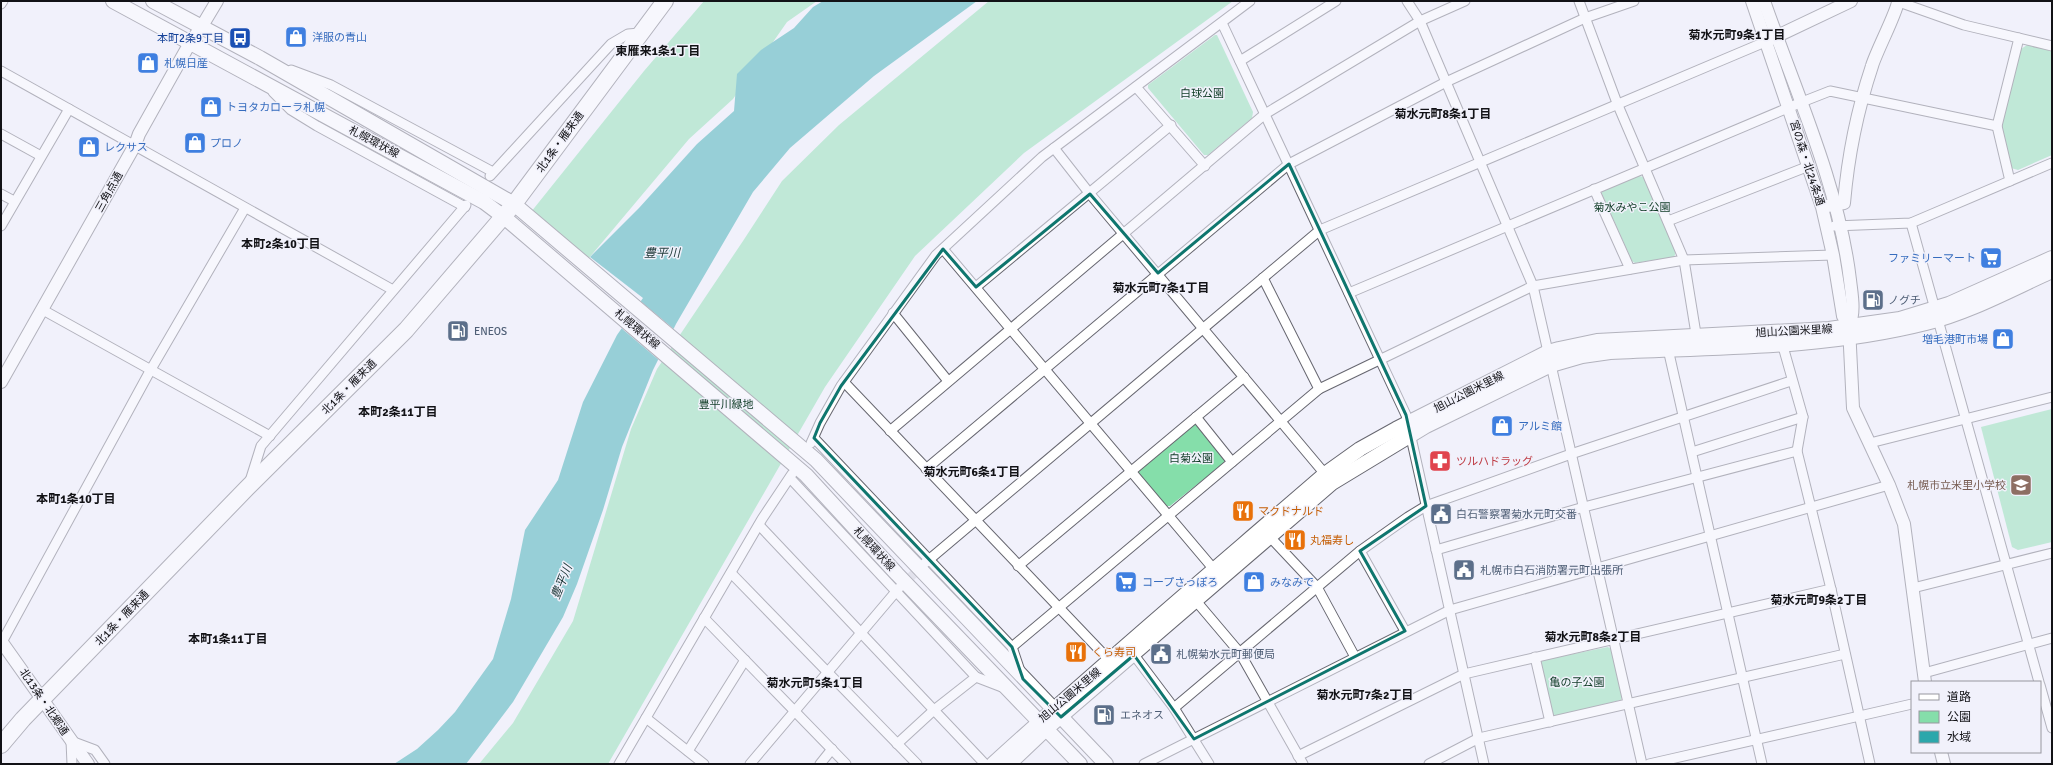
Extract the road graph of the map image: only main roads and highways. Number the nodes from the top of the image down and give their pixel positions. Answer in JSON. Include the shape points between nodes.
{"nodes":[{"id":1,"x":113,"y":1,"type":"edge"},
{"id":2,"x":153,"y":1,"type":"edge"},
{"id":3,"x":665,"y":1,"type":"edge"},
{"id":4,"x":514,"y":204,"type":"junction"},
{"id":5,"x":504,"y":217,"type":"junction"},
{"id":6,"x":2052,"y":258,"type":"edge"},
{"id":7,"x":2052,"y":271,"type":"edge"},
{"id":8,"x":1935,"y":315,"type":"junction"},
{"id":9,"x":1850,"y":333,"type":"junction"},
{"id":10,"x":1698,"y":342,"type":"junction"},
{"id":11,"x":1549,"y":359,"type":"junction"},
{"id":12,"x":1409,"y":429,"type":"junction"},
{"id":13,"x":1218,"y":574,"type":"junction"},
{"id":14,"x":1057,"y":712,"type":"junction"},
{"id":15,"x":1042,"y":725,"type":"junction"},
{"id":16,"x":1,"y":745,"type":"edge"},
{"id":17,"x":993,"y":764,"type":"edge"},
{"id":18,"x":1010,"y":764,"type":"edge"},
{"id":19,"x":1080,"y":764,"type":"edge"},
{"id":20,"x":1106,"y":764,"type":"edge"}],
"edges":[{"from":1,"to":5,"type":"main road","name":"札幌環状線","via":[[484,202]]},
{"from":2,"to":4,"type":"main road","name":"札幌環状線","via":[[260,58]]},
{"from":3,"to":4,"type":"highway","name":"北1条・雁来通"},
{"from":4,"to":5,"type":"highway","name":"北1条・雁来通"},
{"from":4,"to":14,"type":"main road","name":"札幌環状線","via":[[816,460]]},
{"from":5,"to":15,"type":"main road","name":"札幌環状線","via":[[806,475]]},
{"from":5,"to":16,"type":"highway","name":"北1条・雁来通","via":[[406,330],[247,488]]},
{"from":6,"to":8,"type":"main road","name":"旭山公園米里線","via":[[1949,304]]},
{"from":7,"to":8,"type":"main road","name":"旭山公園米里線"},
{"from":8,"to":9,"type":"main road","name":"旭山公園米里線","via":[[1900,319]]},
{"from":9,"to":10,"type":"main road","name":"旭山公園米里線"},
{"from":9,"to":10,"type":"main road","name":"旭山公園米里線","via":[[1831,341]]},
{"from":10,"to":11,"type":"main road","name":"旭山公園米里線","via":[[1668,349]]},
{"from":10,"to":11,"type":"main road","name":"旭山公園米里線","via":[[1598,341]]},
{"from":11,"to":12,"type":"main road","name":"旭山公園米里線"},
{"from":12,"to":13,"type":"main road","name":"旭山公園米里線","via":[[1332,483],[1270,536]]},
{"from":12,"to":13,"type":"main road","name":"旭山公園米里線","via":[[1360,449],[1325,474]]},
{"from":13,"to":14,"type":"main road","name":"旭山公園米里線","via":[[1110,661]]},
{"from":13,"to":14,"type":"main road","name":"旭山公園米里線","via":[[1196,601],[1134,655]]},
{"from":14,"to":15,"type":"main road","name":"旭山公園米里線"},
{"from":14,"to":20,"type":"main road","name":"札幌環状線"},
{"from":15,"to":17,"type":"main road","name":"旭山公園米里線"},
{"from":15,"to":18,"type":"main road","name":"旭山公園米里線"},
{"from":15,"to":19,"type":"main road","name":"札幌環状線"}]}
